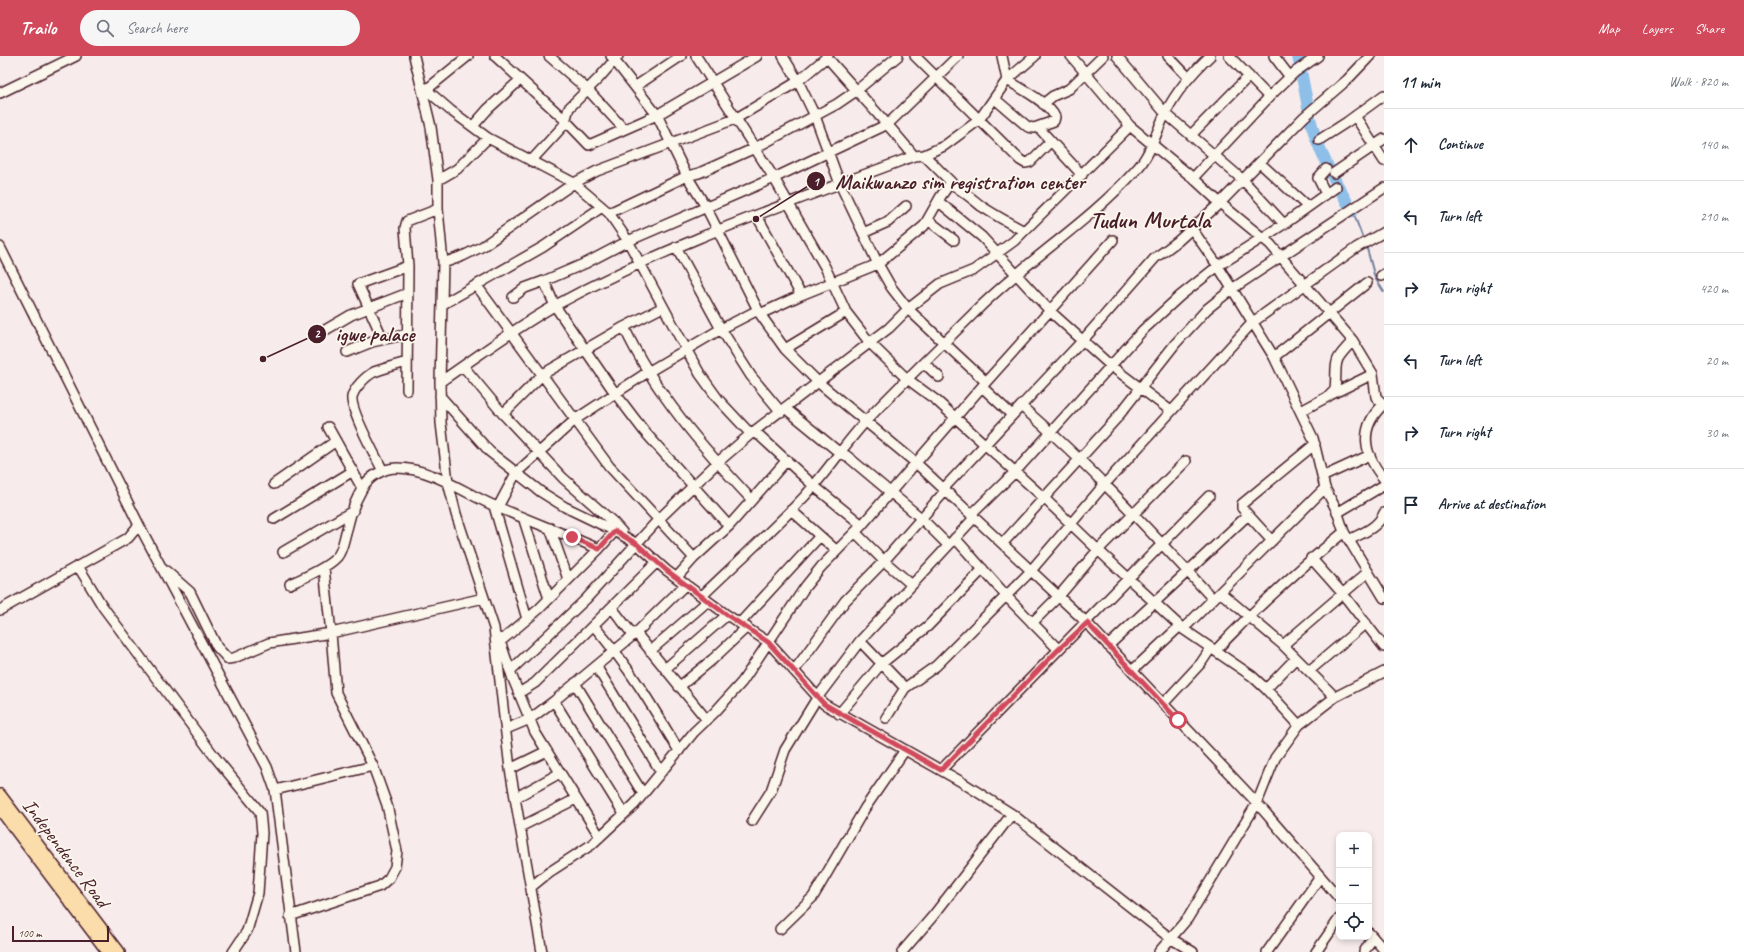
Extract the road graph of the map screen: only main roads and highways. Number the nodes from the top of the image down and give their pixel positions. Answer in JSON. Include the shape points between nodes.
{"nodes":[{"id":1,"x":0,"y":795,"type":"edge"},
{"id":2,"x":0,"y":809,"type":"edge"},
{"id":3,"x":108,"y":952,"type":"edge"},
{"id":4,"x":119,"y":952,"type":"edge"}],
"edges":[{"from":1,"to":4,"type":"main road","name":"Independence Road"},
{"from":2,"to":3,"type":"main road","name":"Independence Road"}]}
